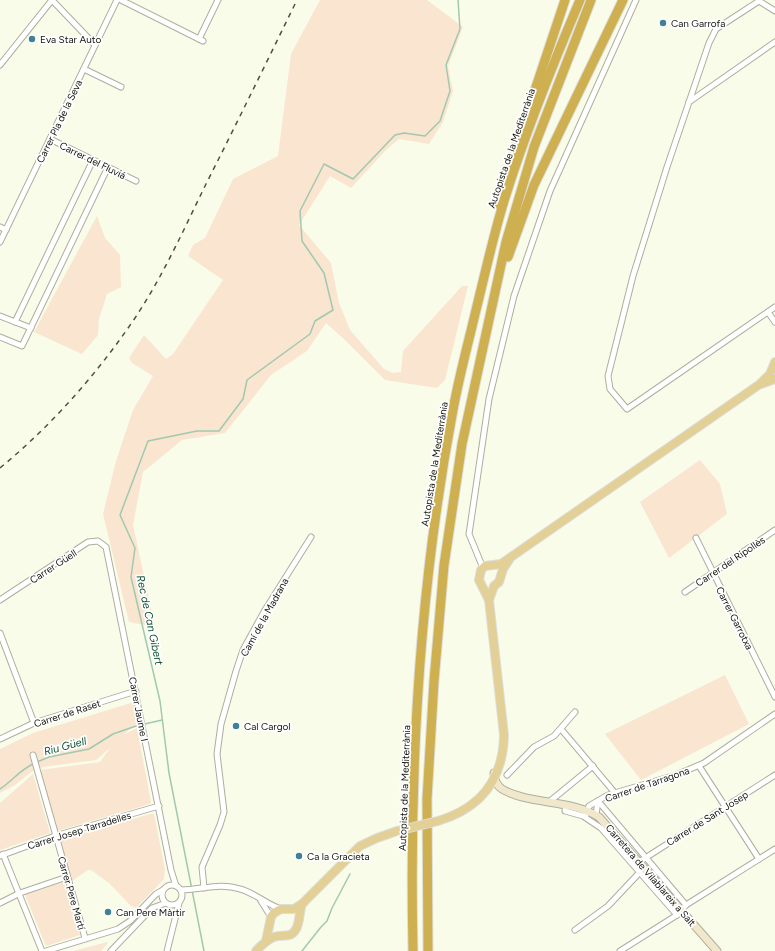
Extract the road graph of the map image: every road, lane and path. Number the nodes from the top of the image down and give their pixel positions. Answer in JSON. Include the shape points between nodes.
{"nodes":[{"id":1,"x":52,"y":0,"type":"edge"},
{"id":2,"x":117,"y":0,"type":"edge"},
{"id":3,"x":121,"y":0,"type":"edge"},
{"id":4,"x":218,"y":0,"type":"edge"},
{"id":5,"x":566,"y":0,"type":"edge"},
{"id":6,"x":580,"y":0,"type":"edge"},
{"id":7,"x":591,"y":0,"type":"edge"},
{"id":8,"x":623,"y":0,"type":"edge"},
{"id":9,"x":636,"y":0,"type":"edge"},
{"id":10,"x":775,"y":11,"type":"edge"},
{"id":11,"x":775,"y":42,"type":"edge"},
{"id":12,"x":95,"y":45,"type":"junction"},
{"id":13,"x":0,"y":65,"type":"edge"},
{"id":14,"x":84,"y":69,"type":"junction"},
{"id":15,"x":121,"y":87,"type":"dead end"},
{"id":16,"x":689,"y":102,"type":"junction"},
{"id":17,"x":50,"y":140,"type":"junction"},
{"id":18,"x":93,"y":160,"type":"junction"},
{"id":19,"x":108,"y":168,"type":"junction"},
{"id":20,"x":136,"y":181,"type":"dead end"},
{"id":21,"x":0,"y":227,"type":"edge"},
{"id":22,"x":6,"y":230,"type":"junction"},
{"id":23,"x":495,"y":232,"type":"junction"},
{"id":24,"x":0,"y":242,"type":"edge"},
{"id":25,"x":498,"y":278,"type":"junction"},
{"id":26,"x":775,"y":307,"type":"edge"},
{"id":27,"x":768,"y":312,"type":"junction"},
{"id":28,"x":0,"y":316,"type":"edge"},
{"id":29,"x":15,"y":322,"type":"junction"},
{"id":30,"x":775,"y":322,"type":"edge"},
{"id":31,"x":31,"y":328,"type":"junction"},
{"id":32,"x":0,"y":337,"type":"edge"},
{"id":33,"x":775,"y":362,"type":"edge"},
{"id":34,"x":775,"y":379,"type":"edge"},
{"id":35,"x":760,"y":384,"type":"junction"},
{"id":36,"x":774,"y":533,"type":"edge"},
{"id":37,"x":311,"y":537,"type":"dead end"},
{"id":38,"x":696,"y":538,"type":"dead end"},
{"id":39,"x":106,"y":547,"type":"joint"},
{"id":40,"x":511,"y":557,"type":"junction"},
{"id":41,"x":494,"y":566,"type":"junction"},
{"id":42,"x":483,"y":568,"type":"junction"},
{"id":43,"x":712,"y":573,"type":"junction"},
{"id":44,"x":500,"y":576,"type":"junction"},
{"id":45,"x":482,"y":584,"type":"junction"},
{"id":46,"x":494,"y":586,"type":"junction"},
{"id":47,"x":685,"y":592,"type":"dead end"},
{"id":48,"x":0,"y":600,"type":"edge"},
{"id":49,"x":489,"y":600,"type":"junction"},
{"id":50,"x":0,"y":633,"type":"edge"},
{"id":51,"x":136,"y":691,"type":"junction"},
{"id":52,"x":775,"y":697,"type":"edge"},
{"id":53,"x":575,"y":712,"type":"dead end"},
{"id":54,"x":775,"y":714,"type":"edge"},
{"id":55,"x":34,"y":723,"type":"junction"},
{"id":56,"x":501,"y":724,"type":"junction"},
{"id":57,"x":561,"y":729,"type":"junction"},
{"id":58,"x":0,"y":739,"type":"edge"},
{"id":59,"x":503,"y":740,"type":"junction"},
{"id":60,"x":498,"y":748,"type":"junction"},
{"id":61,"x":33,"y":756,"type":"dead end"},
{"id":62,"x":592,"y":766,"type":"junction"},
{"id":63,"x":699,"y":766,"type":"junction"},
{"id":64,"x":507,"y":775,"type":"dead end"},
{"id":65,"x":775,"y":775,"type":"edge"},
{"id":66,"x":494,"y":778,"type":"junction"},
{"id":67,"x":506,"y":790,"type":"junction"},
{"id":68,"x":615,"y":793,"type":"junction"},
{"id":69,"x":598,"y":801,"type":"junction"},
{"id":70,"x":549,"y":802,"type":"junction"},
{"id":71,"x":566,"y":805,"type":"junction"},
{"id":72,"x":159,"y":806,"type":"junction"},
{"id":73,"x":726,"y":806,"type":"junction"},
{"id":74,"x":587,"y":811,"type":"junction"},
{"id":75,"x":596,"y":815,"type":"junction"},
{"id":76,"x":456,"y":816,"type":"junction"},
{"id":77,"x":442,"y":820,"type":"junction"},
{"id":78,"x":55,"y":836,"type":"junction"},
{"id":79,"x":775,"y":849,"type":"edge"},
{"id":80,"x":2,"y":855,"type":"edge"},
{"id":81,"x":759,"y":859,"type":"junction"},
{"id":82,"x":642,"y":860,"type":"junction"},
{"id":83,"x":171,"y":870,"type":"junction"},
{"id":84,"x":642,"y":870,"type":"junction"},
{"id":85,"x":67,"y":877,"type":"junction"},
{"id":86,"x":168,"y":885,"type":"junction"},
{"id":87,"x":176,"y":886,"type":"junction"},
{"id":88,"x":202,"y":888,"type":"junction"},
{"id":89,"x":163,"y":890,"type":"junction"},
{"id":90,"x":182,"y":892,"type":"junction"},
{"id":91,"x":20,"y":893,"type":"junction"},
{"id":92,"x":261,"y":900,"type":"junction"},
{"id":93,"x":0,"y":903,"type":"edge"},
{"id":94,"x":166,"y":903,"type":"junction"},
{"id":95,"x":179,"y":903,"type":"junction"},
{"id":96,"x":302,"y":904,"type":"junction"},
{"id":97,"x":286,"y":909,"type":"junction"},
{"id":98,"x":681,"y":910,"type":"junction"},
{"id":99,"x":298,"y":920,"type":"junction"},
{"id":100,"x":271,"y":922,"type":"junction"},
{"id":101,"x":574,"y":930,"type":"dead end"},
{"id":102,"x":280,"y":936,"type":"junction"},
{"id":103,"x":85,"y":938,"type":"junction"},
{"id":104,"x":266,"y":941,"type":"junction"},
{"id":105,"x":42,"y":951,"type":"edge"},
{"id":106,"x":46,"y":951,"type":"edge"},
{"id":107,"x":111,"y":951,"type":"edge"},
{"id":108,"x":167,"y":951,"type":"edge"},
{"id":109,"x":256,"y":951,"type":"edge"},
{"id":110,"x":413,"y":951,"type":"edge"},
{"id":111,"x":428,"y":951,"type":"edge"},
{"id":112,"x":620,"y":951,"type":"edge"},
{"id":113,"x":716,"y":951,"type":"edge"}],
"edges":[{"from":1,"to":12,"type":"street"},
{"from":1,"to":13,"type":"street"},
{"from":2,"to":12,"type":"street","name":"Carrer Pla de la Seva"},
{"from":3,"to":4,"type":"street","via":[[201,40]]},
{"from":5,"to":23,"type":"highway","via":[[493,219]]},
{"from":6,"to":23,"type":"highway","name":"Autopista de la Mediterrània","via":[[541,95]]},
{"from":7,"to":25,"type":"highway","via":[[534,147]]},
{"from":8,"to":25,"type":"highway","via":[[534,185],[508,259]]},
{"from":9,"to":42,"type":"street","via":[[550,191],[514,296],[489,399],[469,534]]},
{"from":10,"to":16,"type":"street","via":[[759,1],[716,29]]},
{"from":11,"to":16,"type":"street"},
{"from":12,"to":14,"type":"street","name":"Carrer Pla de la Seva"},
{"from":14,"to":15,"type":"street"},
{"from":14,"to":17,"type":"street","name":"Carrer Pla de la Seva"},
{"from":16,"to":27,"type":"street","via":[[633,276],[608,376],[610,389],[627,410]]},
{"from":17,"to":18,"type":"street","name":"Carrer del Fluviá"},
{"from":17,"to":22,"type":"street","name":"Carrer Pla de la Seva"},
{"from":18,"to":19,"type":"street","name":"Carrer del Fluviá"},
{"from":18,"to":29,"type":"street"},
{"from":19,"to":20,"type":"street","name":"Carrer del Fluviá"},
{"from":19,"to":31,"type":"street"},
{"from":21,"to":22,"type":"street"},
{"from":22,"to":24,"type":"street","name":"Carrer Pla de la Seva"},
{"from":23,"to":110,"type":"highway","name":"Autopista de la Mediterrània","via":[[453,410],[430,566],[415,756]]},
{"from":25,"to":111,"type":"highway","via":[[462,444],[444,572],[434,681],[428,792]]},
{"from":26,"to":27,"type":"street"},
{"from":27,"to":30,"type":"street"},
{"from":28,"to":29,"type":"street"},
{"from":29,"to":31,"type":"street"},
{"from":31,"to":32,"type":"street","via":[[22,346]]},
{"from":33,"to":35,"type":"main road","via":[[770,374]]},
{"from":34,"to":35,"type":"main road"},
{"from":35,"to":40,"type":"main road"},
{"from":36,"to":43,"type":"street","name":"Carrer del Ripollès"},
{"from":37,"to":88,"type":"street","name":"Camí de la Madrana","via":[[265,610],[243,650],[236,671],[221,724],[217,754],[224,812],[202,867]]},
{"from":38,"to":43,"type":"street","name":"Carrer Garrotxa"},
{"from":39,"to":48,"type":"street","name":"Carrer Güell","via":[[98,541],[88,542]]},
{"from":39,"to":51,"type":"street","name":"Carrer Jaume I"},
{"from":40,"to":41,"type":"main road"},
{"from":40,"to":44,"type":"main road"},
{"from":41,"to":42,"type":"main road","via":[[488,565]]},
{"from":41,"to":44,"type":"main road"},
{"from":42,"to":45,"type":"main road","via":[[479,575]]},
{"from":43,"to":47,"type":"street","name":"Carrer del Ripollès"},
{"from":43,"to":52,"type":"street","name":"Carrer Garrotxa"},
{"from":44,"to":46,"type":"main road","via":[[499,582]]},
{"from":45,"to":46,"type":"main road"},
{"from":45,"to":49,"type":"main road"},
{"from":46,"to":49,"type":"main road"},
{"from":49,"to":56,"type":"main road"},
{"from":50,"to":55,"type":"street"},
{"from":51,"to":55,"type":"street","name":"Carrer de Raset"},
{"from":51,"to":72,"type":"street","name":"Carrer Jaume I"},
{"from":53,"to":57,"type":"street"},
{"from":54,"to":63,"type":"street","name":"Carrer de Tarragona"},
{"from":55,"to":58,"type":"street","name":"Carrer de Raset"},
{"from":56,"to":59,"type":"main road"},
{"from":56,"to":60,"type":"main road"},
{"from":57,"to":62,"type":"street"},
{"from":57,"to":64,"type":"street","via":[[534,747]]},
{"from":59,"to":66,"type":"main road","via":[[500,764]]},
{"from":59,"to":67,"type":"street","via":[[505,753],[499,776]]},
{"from":60,"to":66,"type":"street"},
{"from":60,"to":77,"type":"main road","via":[[491,773],[480,792],[464,807]]},
{"from":61,"to":78,"type":"street","name":"Carrer Pere Martí"},
{"from":62,"to":68,"type":"street"},
{"from":62,"to":70,"type":"street"},
{"from":63,"to":68,"type":"street","name":"Carrer de Tarragona"},
{"from":63,"to":73,"type":"street"},
{"from":65,"to":73,"type":"street","name":"Carrer de Sant Josep"},
{"from":66,"to":67,"type":"street"},
{"from":66,"to":76,"type":"main road","via":[[476,802]]},
{"from":67,"to":70,"type":"street","name":"Carretera de Vilablareix a Salt"},
{"from":67,"to":76,"type":"street","via":[[492,790],[475,806]]},
{"from":68,"to":69,"type":"street","name":"Carrer de Tarragona"},
{"from":69,"to":74,"type":"street","name":"Carrer de Tarragona"},
{"from":69,"to":75,"type":"street","name":"Carrer de Tarragona"},
{"from":69,"to":82,"type":"street"},
{"from":70,"to":71,"type":"street","name":"Carretera de Vilablareix a Salt"},
{"from":71,"to":74,"type":"street","name":"Carretera de Vilablareix a Salt"},
{"from":71,"to":74,"type":"street","via":[[565,811]]},
{"from":72,"to":78,"type":"street","name":"Carrer Josep Tarradelles"},
{"from":72,"to":83,"type":"street","name":"Carrer Jaume I"},
{"from":73,"to":81,"type":"street"},
{"from":73,"to":82,"type":"street","name":"Carrer de Sant Josep"},
{"from":74,"to":75,"type":"street","name":"Carretera de Vilablareix a Salt"},
{"from":74,"to":84,"type":"street"},
{"from":75,"to":82,"type":"street","name":"Carretera de Vilablareix a Salt"},
{"from":76,"to":77,"type":"main road"},
{"from":77,"to":96,"type":"main road","bridge":true,"via":[[397,831],[360,846]]},
{"from":78,"to":80,"type":"street","name":"Carrer Josep Tarradelles"},
{"from":78,"to":85,"type":"street","name":"Carrer Pere Martí"},
{"from":79,"to":81,"type":"street"},
{"from":80,"to":91,"type":"street"},
{"from":81,"to":98,"type":"street"},
{"from":82,"to":84,"type":"street","name":"Carretera de Vilablareix a Salt"},
{"from":82,"to":98,"type":"street"},
{"from":83,"to":86,"type":"street","name":"Carrer Jaume I"},
{"from":83,"to":87,"type":"street","name":"Carrer Jaume I"},
{"from":84,"to":98,"type":"street","name":"Carretera de Vilablareix a Salt"},
{"from":84,"to":101,"type":"street","via":[[608,906]]},
{"from":85,"to":91,"type":"street"},
{"from":85,"to":103,"type":"street","name":"Carrer Pere Martí"},
{"from":86,"to":87,"type":"street"},
{"from":86,"to":89,"type":"street"},
{"from":87,"to":90,"type":"street"},
{"from":88,"to":90,"type":"street"},
{"from":88,"to":92,"type":"street","via":[[234,887]]},
{"from":89,"to":94,"type":"street","via":[[162,896]]},
{"from":89,"to":103,"type":"street","via":[[118,929]]},
{"from":90,"to":95,"type":"street"},
{"from":91,"to":93,"type":"street"},
{"from":91,"to":105,"type":"street"},
{"from":92,"to":97,"type":"street"},
{"from":92,"to":100,"type":"street"},
{"from":94,"to":95,"type":"street"},
{"from":94,"to":107,"type":"street","via":[[152,908]]},
{"from":95,"to":108,"type":"street"},
{"from":96,"to":97,"type":"main road"},
{"from":96,"to":99,"type":"main road"},
{"from":97,"to":99,"type":"main road","via":[[294,913]]},
{"from":97,"to":100,"type":"main road","via":[[276,911]]},
{"from":98,"to":112,"type":"street"},
{"from":98,"to":113,"type":"street","name":"Carretera de Vilablareix a Salt"},
{"from":99,"to":102,"type":"main road","via":[[297,929],[293,933]]},
{"from":100,"to":102,"type":"main road","via":[[275,933]]},
{"from":100,"to":104,"type":"main road"},
{"from":102,"to":104,"type":"main road"},
{"from":103,"to":106,"type":"street"},
{"from":104,"to":109,"type":"main road"}]}
